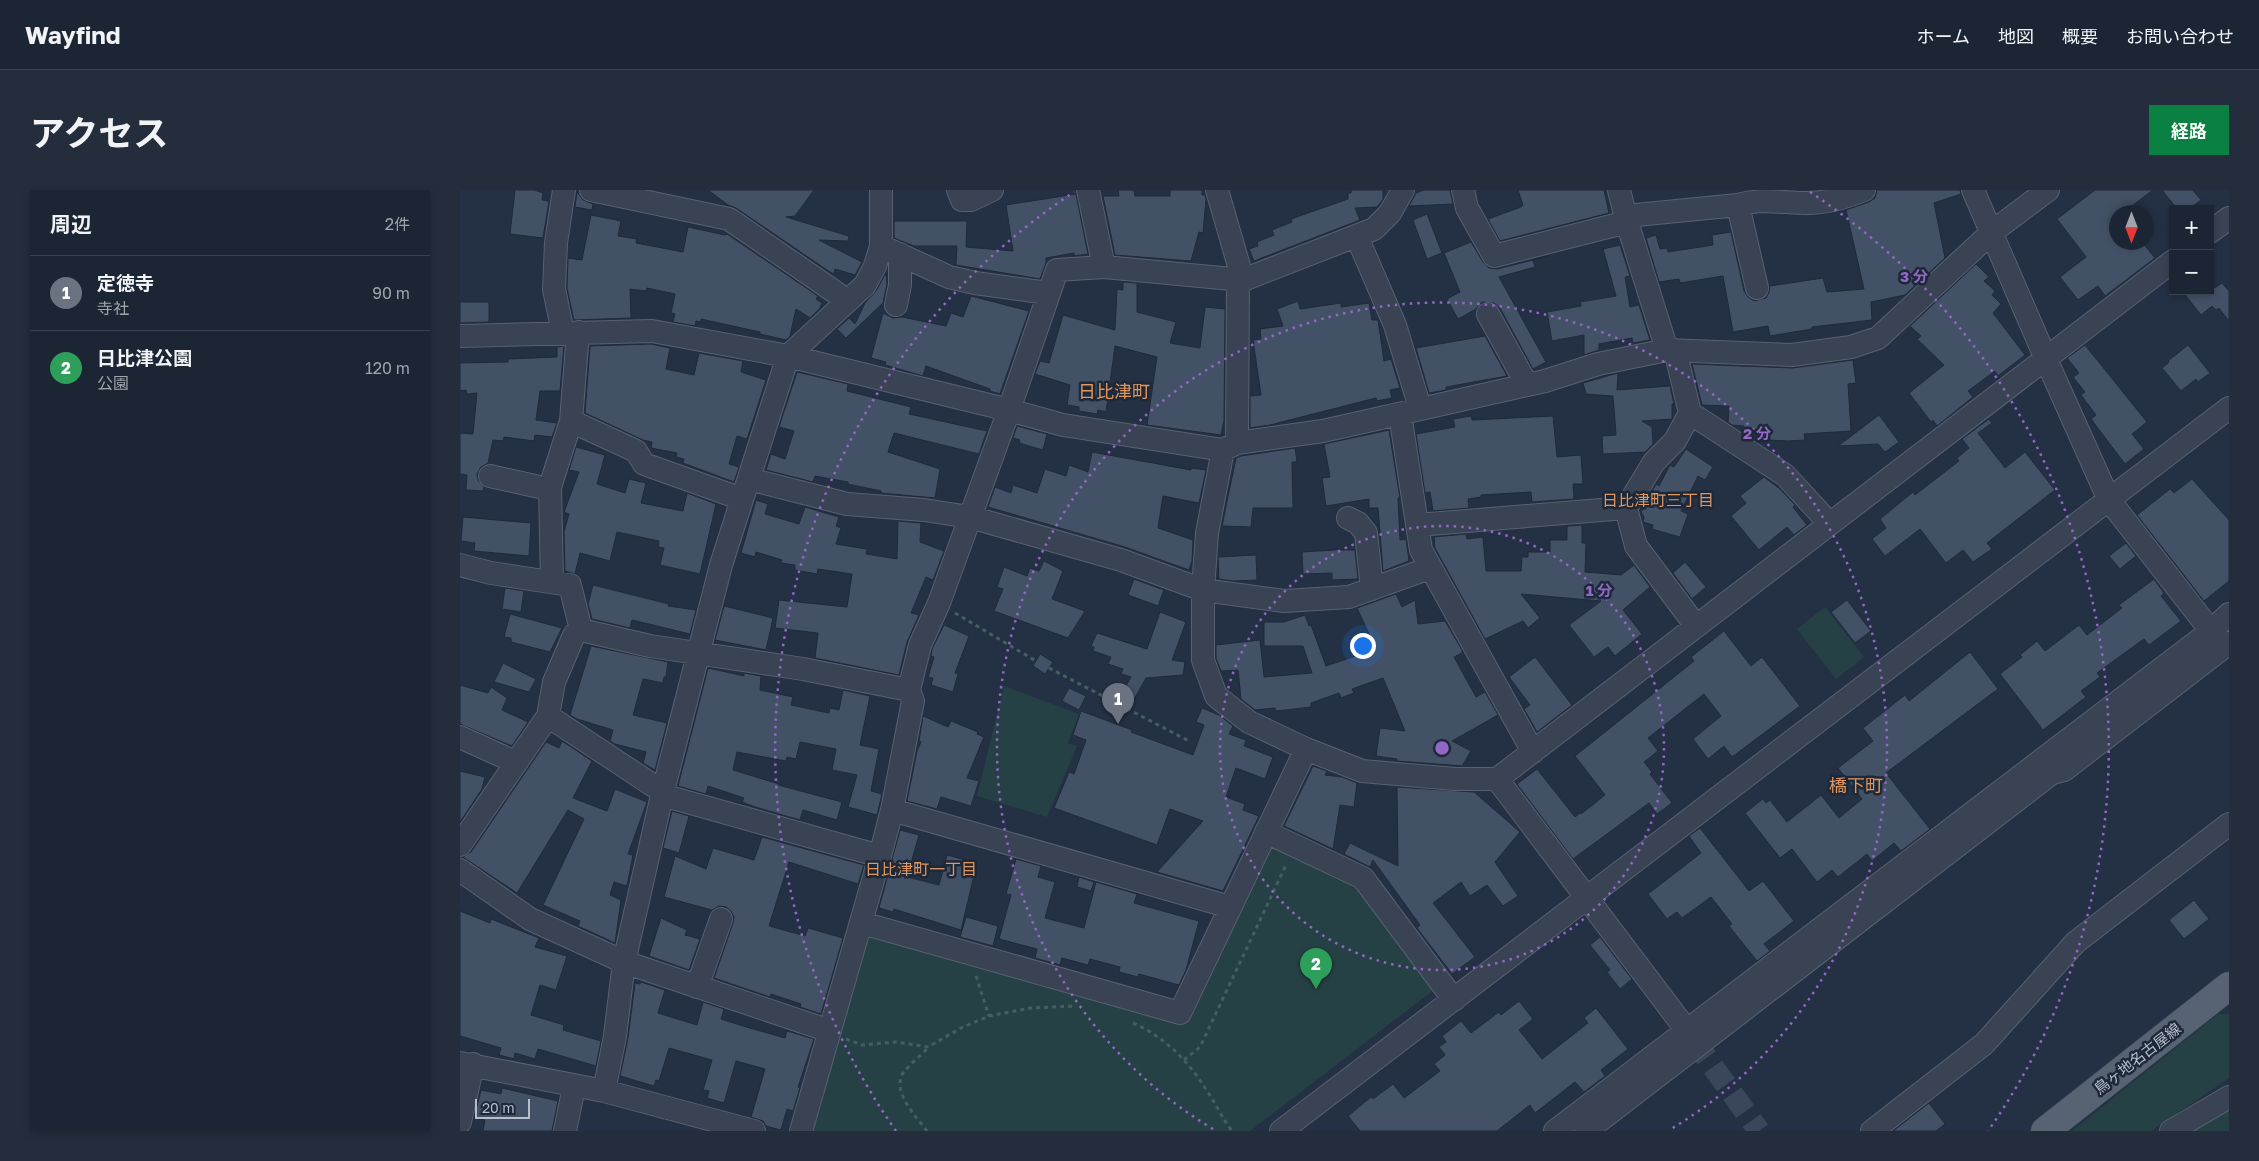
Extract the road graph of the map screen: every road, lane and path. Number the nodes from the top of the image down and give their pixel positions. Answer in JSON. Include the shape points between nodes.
{"nodes":[{"id":1,"x":564,"y":190,"type":"edge"},
{"id":2,"x":591,"y":190,"type":"edge"},
{"id":3,"x":881,"y":190,"type":"edge"},
{"id":4,"x":958,"y":190,"type":"edge"},
{"id":5,"x":992,"y":190,"type":"edge"},
{"id":6,"x":1088,"y":190,"type":"edge"},
{"id":7,"x":1217,"y":190,"type":"edge"},
{"id":8,"x":1403,"y":190,"type":"edge"},
{"id":9,"x":1463,"y":190,"type":"edge"},
{"id":10,"x":1619,"y":190,"type":"edge"},
{"id":11,"x":1864,"y":190,"type":"edge"},
{"id":12,"x":1973,"y":190,"type":"edge"},
{"id":13,"x":2048,"y":190,"type":"edge"},
{"id":14,"x":1738,"y":205,"type":"junction"},
{"id":15,"x":2229,"y":218,"type":"edge"},
{"id":16,"x":1626,"y":219,"type":"junction"},
{"id":17,"x":2214,"y":229,"type":"edge"},
{"id":18,"x":1992,"y":232,"type":"junction"},
{"id":19,"x":1357,"y":237,"type":"junction"},
{"id":20,"x":890,"y":250,"type":"junction"},
{"id":21,"x":2169,"y":264,"type":"edge"},
{"id":22,"x":1104,"y":267,"type":"junction"},
{"id":23,"x":1241,"y":279,"type":"junction"},
{"id":24,"x":1757,"y":288,"type":"dead end"},
{"id":25,"x":1048,"y":293,"type":"junction"},
{"id":26,"x":848,"y":301,"type":"junction"},
{"id":27,"x":896,"y":305,"type":"dead end"},
{"id":28,"x":1488,"y":314,"type":"dead end"},
{"id":29,"x":570,"y":332,"type":"junction"},
{"id":30,"x":460,"y":336,"type":"edge"},
{"id":31,"x":1671,"y":350,"type":"junction"},
{"id":32,"x":788,"y":356,"type":"junction"},
{"id":33,"x":2046,"y":359,"type":"junction"},
{"id":34,"x":1527,"y":386,"type":"junction"},
{"id":35,"x":2229,"y":408,"type":"edge"},
{"id":36,"x":1009,"y":410,"type":"junction"},
{"id":37,"x":1410,"y":411,"type":"junction"},
{"id":38,"x":1690,"y":413,"type":"junction"},
{"id":39,"x":571,"y":421,"type":"junction"},
{"id":40,"x":1230,"y":446,"type":"junction"},
{"id":41,"x":490,"y":476,"type":"dead end"},
{"id":42,"x":550,"y":487,"type":"junction"},
{"id":43,"x":746,"y":489,"type":"junction"},
{"id":44,"x":2109,"y":500,"type":"junction"},
{"id":45,"x":1626,"y":508,"type":"junction"},
{"id":46,"x":970,"y":516,"type":"junction"},
{"id":47,"x":1348,"y":518,"type":"dead end"},
{"id":48,"x":1829,"y":523,"type":"junction"},
{"id":49,"x":1417,"y":525,"type":"junction"},
{"id":50,"x":460,"y":565,"type":"edge"},
{"id":51,"x":1430,"y":568,"type":"junction"},
{"id":52,"x":552,"y":582,"type":"junction"},
{"id":53,"x":1372,"y":589,"type":"junction"},
{"id":54,"x":1203,"y":590,"type":"junction"},
{"id":55,"x":939,"y":604,"type":"junction"},
{"id":56,"x":2229,"y":614,"type":"edge"},
{"id":57,"x":1696,"y":626,"type":"junction"},
{"id":58,"x":581,"y":630,"type":"junction"},
{"id":59,"x":2220,"y":637,"type":"edge"},
{"id":60,"x":700,"y":653,"type":"junction"},
{"id":61,"x":1036,"y":661,"type":"dead end"},
{"id":62,"x":1049,"y":668,"type":"dead end"},
{"id":63,"x":908,"y":690,"type":"junction"},
{"id":64,"x":548,"y":716,"type":"junction"},
{"id":65,"x":460,"y":737,"type":"edge"},
{"id":66,"x":1190,"y":741,"type":"dead end"},
{"id":67,"x":1306,"y":749,"type":"junction"},
{"id":68,"x":1533,"y":752,"type":"junction"},
{"id":69,"x":515,"y":762,"type":"junction"},
{"id":70,"x":1497,"y":780,"type":"junction"},
{"id":71,"x":663,"y":793,"type":"junction"},
{"id":72,"x":892,"y":810,"type":"junction"},
{"id":73,"x":2229,"y":824,"type":"edge"},
{"id":74,"x":1266,"y":832,"type":"junction"},
{"id":75,"x":460,"y":845,"type":"edge"},
{"id":76,"x":1295,"y":846,"type":"junction"},
{"id":77,"x":880,"y":856,"type":"junction"},
{"id":78,"x":460,"y":870,"type":"edge"},
{"id":79,"x":1586,"y":899,"type":"junction"},
{"id":80,"x":1230,"y":907,"type":"junction"},
{"id":81,"x":721,"y":920,"type":"dead end"},
{"id":82,"x":862,"y":923,"type":"junction"},
{"id":83,"x":981,"y":957,"type":"junction"},
{"id":84,"x":624,"y":962,"type":"junction"},
{"id":85,"x":2229,"y":986,"type":"edge"},
{"id":86,"x":697,"y":987,"type":"junction"},
{"id":87,"x":1454,"y":1000,"type":"junction"},
{"id":88,"x":1076,"y":1006,"type":"dead end"},
{"id":89,"x":989,"y":1016,"type":"junction"},
{"id":90,"x":1127,"y":1020,"type":"dead end"},
{"id":91,"x":830,"y":1032,"type":"junction"},
{"id":92,"x":1690,"y":1035,"type":"junction"},
{"id":93,"x":928,"y":1047,"type":"junction"},
{"id":94,"x":1184,"y":1060,"type":"junction"},
{"id":95,"x":466,"y":1064,"type":"edge"},
{"id":96,"x":574,"y":1086,"type":"junction"},
{"id":97,"x":604,"y":1091,"type":"junction"},
{"id":98,"x":2229,"y":1097,"type":"edge"},
{"id":99,"x":460,"y":1122,"type":"edge"},
{"id":100,"x":565,"y":1131,"type":"edge"},
{"id":101,"x":754,"y":1131,"type":"edge"},
{"id":102,"x":801,"y":1131,"type":"edge"},
{"id":103,"x":927,"y":1131,"type":"edge"},
{"id":104,"x":1232,"y":1131,"type":"edge"},
{"id":105,"x":1281,"y":1131,"type":"edge"},
{"id":106,"x":1555,"y":1131,"type":"edge"},
{"id":107,"x":1586,"y":1131,"type":"edge"},
{"id":108,"x":1872,"y":1131,"type":"edge"},
{"id":109,"x":2045,"y":1131,"type":"edge"},
{"id":110,"x":2171,"y":1131,"type":"edge"}],
"edges":[{"from":1,"to":29,"type":"street","via":[[556,243],[554,289]]},
{"from":2,"to":26,"type":"street","via":[[729,219]]},
{"from":3,"to":20,"type":"street"},
{"from":4,"to":5,"type":"street","via":[[962,200],[971,200]]},
{"from":6,"to":22,"type":"street"},
{"from":7,"to":23,"type":"street"},
{"from":8,"to":19,"type":"street","via":[[1390,213],[1374,229]]},
{"from":9,"to":16,"type":"street","via":[[1467,208],[1494,256]]},
{"from":10,"to":16,"type":"street"},
{"from":11,"to":14,"type":"street","via":[[1826,202],[1751,201]]},
{"from":12,"to":18,"type":"street"},
{"from":13,"to":18,"type":"street"},
{"from":14,"to":16,"type":"street"},
{"from":14,"to":24,"type":"street"},
{"from":15,"to":17,"type":"street"},
{"from":16,"to":31,"type":"street"},
{"from":18,"to":31,"type":"street","via":[[1878,338],[1851,347],[1792,355]]},
{"from":18,"to":33,"type":"street"},
{"from":19,"to":23,"type":"street"},
{"from":19,"to":37,"type":"street","via":[[1396,325]]},
{"from":20,"to":25,"type":"street","via":[[949,277]]},
{"from":20,"to":26,"type":"street","via":[[875,266],[865,285]]},
{"from":20,"to":27,"type":"street","via":[[900,285]]},
{"from":21,"to":33,"type":"street"},
{"from":22,"to":23,"type":"street"},
{"from":22,"to":25,"type":"street","via":[[1057,270]]},
{"from":23,"to":40,"type":"street"},
{"from":25,"to":36,"type":"street"},
{"from":26,"to":32,"type":"street"},
{"from":28,"to":34,"type":"street"},
{"from":29,"to":30,"type":"street"},
{"from":29,"to":32,"type":"street","via":[[652,331]]},
{"from":29,"to":39,"type":"street"},
{"from":31,"to":34,"type":"street","via":[[1598,364]]},
{"from":31,"to":38,"type":"street"},
{"from":32,"to":36,"type":"street"},
{"from":32,"to":43,"type":"street"},
{"from":33,"to":44,"type":"street"},
{"from":33,"to":48,"type":"street"},
{"from":34,"to":37,"type":"street"},
{"from":35,"to":44,"type":"street"},
{"from":36,"to":40,"type":"street","via":[[1063,425]]},
{"from":36,"to":46,"type":"street"},
{"from":37,"to":40,"type":"street","via":[[1323,431]]},
{"from":37,"to":49,"type":"street"},
{"from":38,"to":45,"type":"street","via":[[1675,441],[1654,462]]},
{"from":38,"to":48,"type":"street","via":[[1785,475]]},
{"from":39,"to":42,"type":"street"},
{"from":39,"to":43,"type":"street","via":[[636,450],[644,464]]},
{"from":40,"to":54,"type":"street","via":[[1207,533]]},
{"from":41,"to":42,"type":"street"},
{"from":42,"to":52,"type":"street"},
{"from":43,"to":46,"type":"street","via":[[847,504]]},
{"from":43,"to":60,"type":"street","via":[[722,565]]},
{"from":44,"to":59,"type":"street"},
{"from":44,"to":79,"type":"street"},
{"from":45,"to":49,"type":"street"},
{"from":45,"to":57,"type":"street","via":[[1636,546]]},
{"from":46,"to":54,"type":"street","via":[[1121,560]]},
{"from":46,"to":55,"type":"street"},
{"from":47,"to":53,"type":"street","via":[[1358,523],[1366,534]]},
{"from":48,"to":57,"type":"street"},
{"from":49,"to":51,"type":"street","via":[[1421,550]]},
{"from":50,"to":52,"type":"street"},
{"from":51,"to":53,"type":"street"},
{"from":51,"to":68,"type":"street"},
{"from":52,"to":58,"type":"street","via":[[570,585]]},
{"from":53,"to":54,"type":"street","via":[[1349,597],[1284,601]]},
{"from":54,"to":67,"type":"street","via":[[1203,660],[1216,696],[1249,722]]},
{"from":55,"to":61,"type":"path"},
{"from":55,"to":63,"type":"street","via":[[920,645]]},
{"from":56,"to":59,"type":"street"},
{"from":57,"to":68,"type":"street"},
{"from":58,"to":60,"type":"street","via":[[650,646]]},
{"from":58,"to":64,"type":"street","via":[[574,635],[554,682]]},
{"from":59,"to":92,"type":"street"},
{"from":59,"to":107,"type":"street","via":[[2064,770],[2052,773]]},
{"from":60,"to":63,"type":"street"},
{"from":60,"to":71,"type":"street"},
{"from":62,"to":66,"type":"path"},
{"from":63,"to":72,"type":"street","via":[[912,700]]},
{"from":64,"to":69,"type":"street"},
{"from":64,"to":71,"type":"street"},
{"from":65,"to":69,"type":"street"},
{"from":67,"to":70,"type":"street","via":[[1362,770]]},
{"from":67,"to":74,"type":"street"},
{"from":68,"to":70,"type":"street"},
{"from":69,"to":75,"type":"street"},
{"from":70,"to":79,"type":"street"},
{"from":71,"to":77,"type":"street"},
{"from":71,"to":84,"type":"street"},
{"from":72,"to":77,"type":"street"},
{"from":72,"to":80,"type":"street"},
{"from":73,"to":108,"type":"street","via":[[2076,942],[1984,1044]]},
{"from":74,"to":76,"type":"street"},
{"from":74,"to":80,"type":"street"},
{"from":76,"to":87,"type":"street","via":[[1363,878]]},
{"from":76,"to":94,"type":"path","via":[[1200,1047]]},
{"from":77,"to":82,"type":"street"},
{"from":78,"to":84,"type":"street","via":[[530,919]]},
{"from":79,"to":87,"type":"street"},
{"from":79,"to":92,"type":"street"},
{"from":80,"to":83,"type":"street","via":[[1180,1014]]},
{"from":81,"to":86,"type":"street"},
{"from":82,"to":83,"type":"street"},
{"from":82,"to":91,"type":"street"},
{"from":83,"to":89,"type":"path","via":[[976,975]]},
{"from":84,"to":86,"type":"street"},
{"from":84,"to":97,"type":"street"},
{"from":85,"to":109,"type":"main road","name":"鳥ヶ地名古屋線"},
{"from":86,"to":91,"type":"street"},
{"from":87,"to":105,"type":"street"},
{"from":88,"to":89,"type":"path","via":[[1031,1008]]},
{"from":89,"to":93,"type":"path"},
{"from":90,"to":94,"type":"path","via":[[1142,1026]]},
{"from":91,"to":93,"type":"path","via":[[862,1045],[896,1042]]},
{"from":91,"to":102,"type":"street"},
{"from":92,"to":106,"type":"street"},
{"from":93,"to":103,"type":"path","via":[[902,1074],[901,1086],[903,1098]]},
{"from":94,"to":104,"type":"path"},
{"from":95,"to":96,"type":"street"},
{"from":95,"to":99,"type":"street"},
{"from":96,"to":97,"type":"street"},
{"from":96,"to":100,"type":"street"},
{"from":97,"to":101,"type":"street"},
{"from":98,"to":110,"type":"street"}]}
